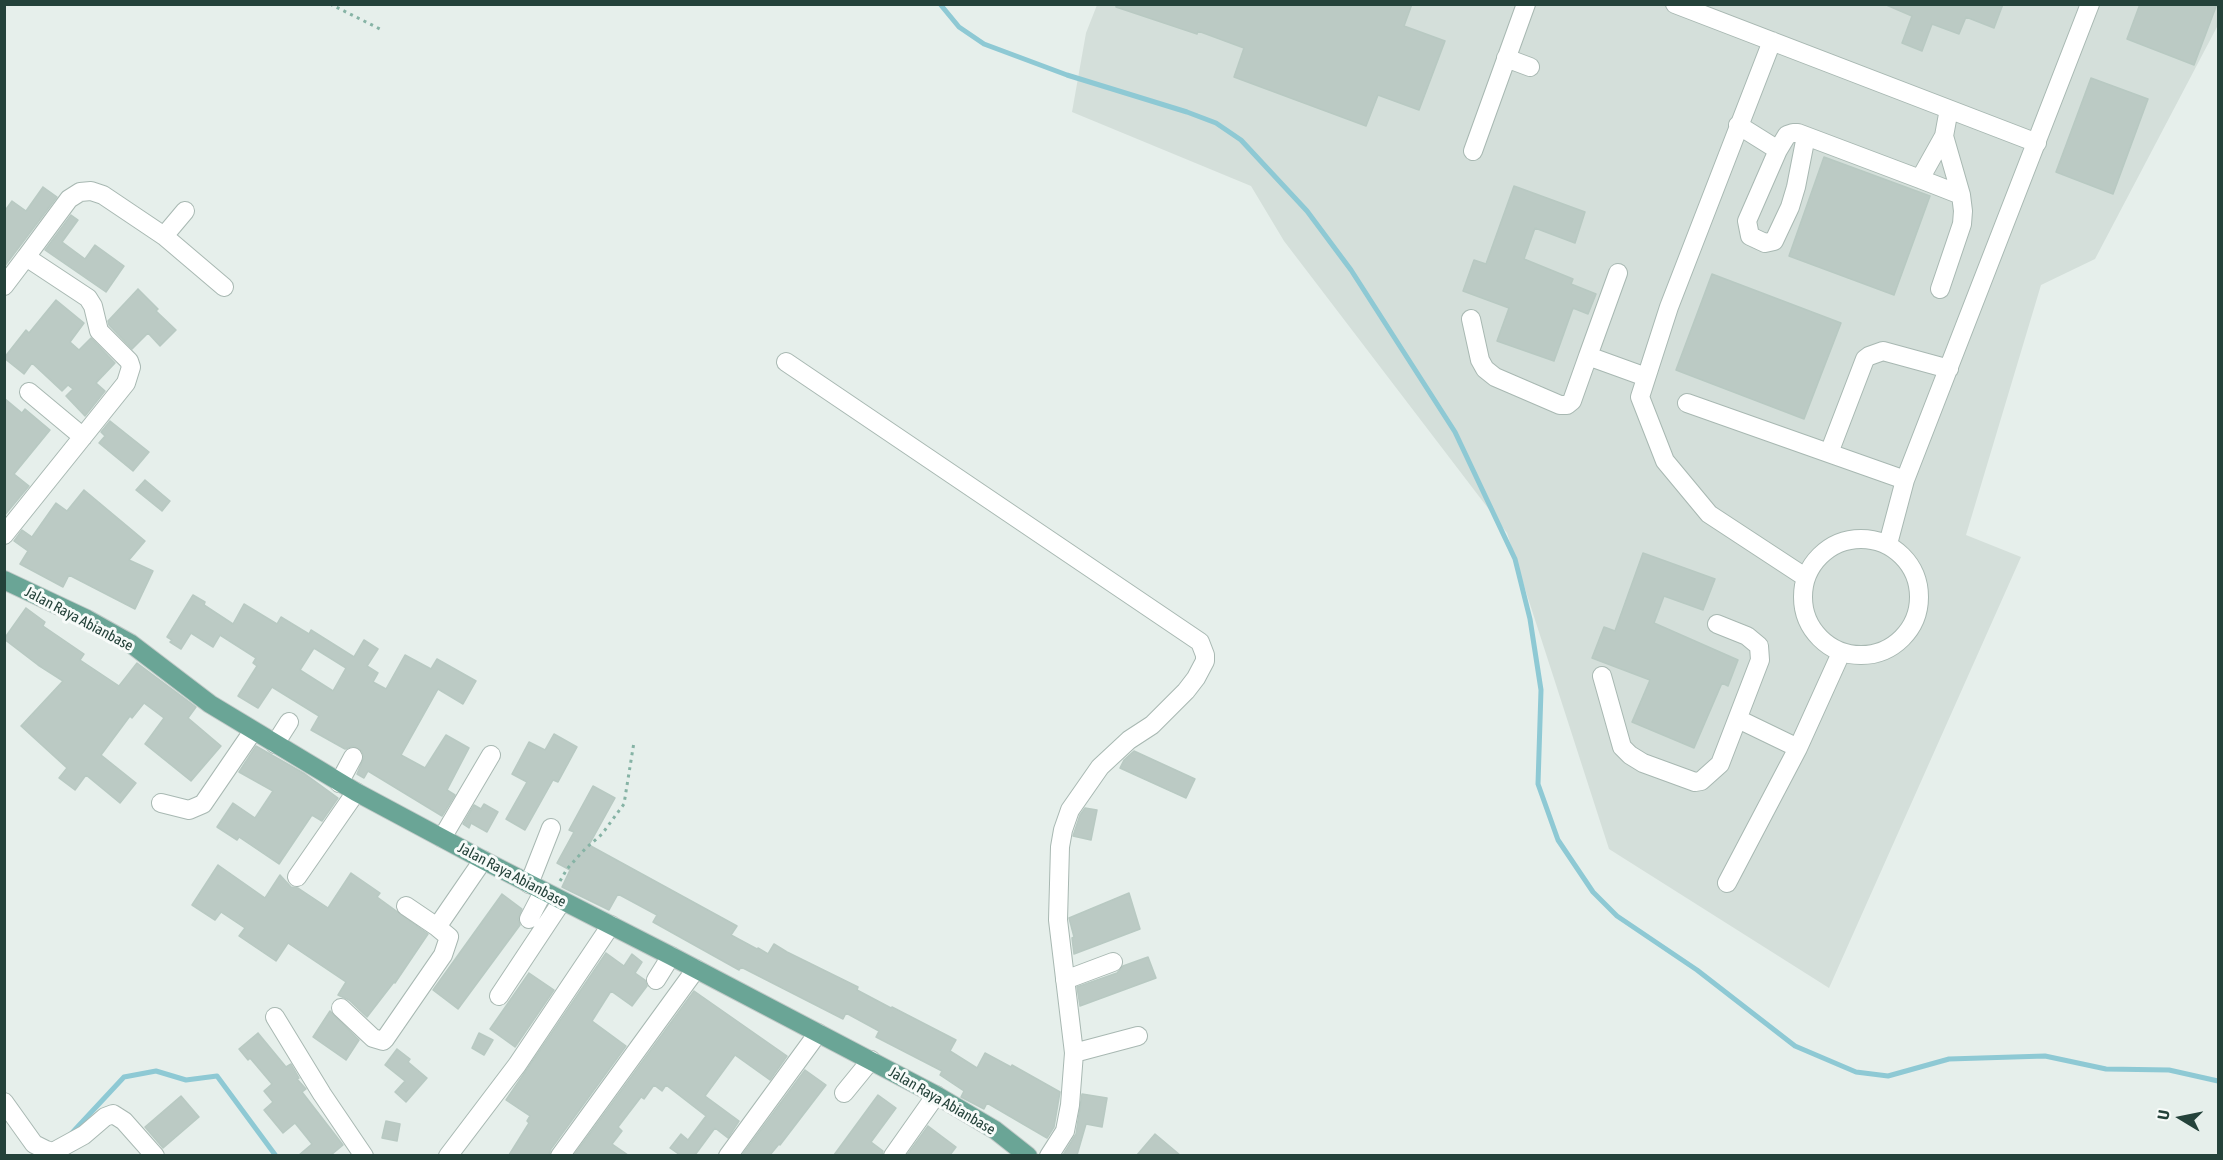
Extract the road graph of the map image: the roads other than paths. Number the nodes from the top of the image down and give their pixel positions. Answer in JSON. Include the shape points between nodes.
{"nodes":[{"id":1,"x":1526,"y":4,"type":"edge"},
{"id":2,"x":1675,"y":4,"type":"edge"},
{"id":3,"x":2090,"y":4,"type":"edge"},
{"id":4,"x":1772,"y":41,"type":"junction"},
{"id":5,"x":1506,"y":58,"type":"junction"},
{"id":6,"x":1530,"y":67,"type":"dead end"},
{"id":7,"x":1949,"y":109,"type":"junction"},
{"id":8,"x":1738,"y":125,"type":"junction"},
{"id":9,"x":1806,"y":136,"type":"junction"},
{"id":10,"x":1944,"y":136,"type":"junction"},
{"id":11,"x":2037,"y":143,"type":"junction"},
{"id":12,"x":1778,"y":150,"type":"junction"},
{"id":13,"x":1473,"y":151,"type":"dead end"},
{"id":14,"x":1920,"y":179,"type":"junction"},
{"id":15,"x":1961,"y":195,"type":"junction"},
{"id":16,"x":185,"y":211,"type":"dead end"},
{"id":17,"x":164,"y":236,"type":"junction"},
{"id":18,"x":26,"y":257,"type":"junction"},
{"id":19,"x":1618,"y":273,"type":"dead end"},
{"id":20,"x":4,"y":286,"type":"edge"},
{"id":21,"x":224,"y":287,"type":"dead end"},
{"id":22,"x":1940,"y":289,"type":"dead end"},
{"id":23,"x":1471,"y":319,"type":"dead end"},
{"id":24,"x":1588,"y":356,"type":"junction"},
{"id":25,"x":786,"y":362,"type":"dead end"},
{"id":26,"x":1949,"y":369,"type":"junction"},
{"id":27,"x":1646,"y":377,"type":"junction"},
{"id":28,"x":29,"y":392,"type":"dead end"},
{"id":29,"x":1687,"y":403,"type":"dead end"},
{"id":30,"x":83,"y":437,"type":"junction"},
{"id":31,"x":1829,"y":453,"type":"junction"},
{"id":32,"x":1905,"y":480,"type":"junction"},
{"id":33,"x":4,"y":535,"type":"edge"},
{"id":34,"x":1888,"y":544,"type":"junction"},
{"id":35,"x":1805,"y":577,"type":"junction"},
{"id":36,"x":4,"y":580,"type":"edge"},
{"id":37,"x":1717,"y":624,"type":"dead end"},
{"id":38,"x":1841,"y":653,"type":"junction"},
{"id":39,"x":1602,"y":676,"type":"dead end"},
{"id":40,"x":1738,"y":719,"type":"junction"},
{"id":41,"x":289,"y":722,"type":"dead end"},
{"id":42,"x":253,"y":731,"type":"junction"},
{"id":43,"x":275,"y":744,"type":"junction"},
{"id":44,"x":1798,"y":748,"type":"junction"},
{"id":45,"x":490,"y":755,"type":"dead end"},
{"id":46,"x":353,"y":757,"type":"dead end"},
{"id":47,"x":339,"y":783,"type":"junction"},
{"id":48,"x":356,"y":792,"type":"junction"},
{"id":49,"x":161,"y":803,"type":"dead end"},
{"id":50,"x":552,"y":828,"type":"dead end"},
{"id":51,"x":442,"y":838,"type":"junction"},
{"id":52,"x":483,"y":860,"type":"junction"},
{"id":53,"x":297,"y":877,"type":"dead end"},
{"id":54,"x":1728,"y":883,"type":"dead end"},
{"id":55,"x":547,"y":893,"type":"junction"},
{"id":56,"x":406,"y":906,"type":"dead end"},
{"id":57,"x":529,"y":919,"type":"dead end"},
{"id":58,"x":610,"y":925,"type":"junction"},
{"id":59,"x":437,"y":927,"type":"junction"},
{"id":60,"x":671,"y":956,"type":"junction"},
{"id":61,"x":1113,"y":962,"type":"dead end"},
{"id":62,"x":696,"y":969,"type":"junction"},
{"id":63,"x":656,"y":980,"type":"dead end"},
{"id":64,"x":1065,"y":980,"type":"junction"},
{"id":65,"x":499,"y":996,"type":"dead end"},
{"id":66,"x":341,"y":1008,"type":"dead end"},
{"id":67,"x":275,"y":1017,"type":"dead end"},
{"id":68,"x":819,"y":1033,"type":"junction"},
{"id":69,"x":1138,"y":1036,"type":"dead end"},
{"id":70,"x":1074,"y":1053,"type":"junction"},
{"id":71,"x":871,"y":1060,"type":"junction"},
{"id":72,"x":844,"y":1093,"type":"dead end"},
{"id":73,"x":936,"y":1095,"type":"junction"},
{"id":74,"x":4,"y":1102,"type":"edge"},
{"id":75,"x":155,"y":1155,"type":"edge"},
{"id":76,"x":364,"y":1155,"type":"edge"},
{"id":77,"x":448,"y":1155,"type":"edge"},
{"id":78,"x":560,"y":1155,"type":"edge"},
{"id":79,"x":728,"y":1155,"type":"edge"},
{"id":80,"x":893,"y":1155,"type":"edge"},
{"id":81,"x":1028,"y":1155,"type":"edge"},
{"id":82,"x":1049,"y":1155,"type":"edge"}],
"edges":[{"from":1,"to":5,"type":"street"},
{"from":2,"to":4,"type":"street"},
{"from":3,"to":11,"type":"street"},
{"from":4,"to":7,"type":"street"},
{"from":4,"to":8,"type":"street"},
{"from":5,"to":6,"type":"street"},
{"from":5,"to":13,"type":"street"},
{"from":7,"to":10,"type":"street"},
{"from":7,"to":11,"type":"street"},
{"from":8,"to":12,"type":"street"},
{"from":8,"to":27,"type":"street"},
{"from":9,"to":12,"type":"street","via":[[1790,134]]},
{"from":9,"to":12,"type":"street","via":[[1790,207],[1774,241],[1765,243],[1750,236],[1747,221]]},
{"from":9,"to":14,"type":"street"},
{"from":10,"to":14,"type":"street"},
{"from":10,"to":15,"type":"street"},
{"from":11,"to":26,"type":"street"},
{"from":14,"to":15,"type":"street"},
{"from":15,"to":22,"type":"street","via":[[1962,224]]},
{"from":16,"to":17,"type":"street"},
{"from":17,"to":18,"type":"street","via":[[104,195],[80,192],[69,199]]},
{"from":17,"to":21,"type":"street"},
{"from":18,"to":20,"type":"street"},
{"from":18,"to":30,"type":"street","via":[[87,298],[99,330],[129,361],[131,373],[126,383]]},
{"from":19,"to":24,"type":"street"},
{"from":23,"to":24,"type":"street","via":[[1485,369],[1560,405],[1572,401]]},
{"from":24,"to":27,"type":"street"},
{"from":25,"to":64,"type":"street","via":[[1200,642],[1205,661],[1196,678],[1152,725],[1100,767],[1070,810],[1060,847],[1058,920]]},
{"from":26,"to":31,"type":"street","via":[[1883,351],[1869,356]]},
{"from":26,"to":32,"type":"street"},
{"from":27,"to":35,"type":"street","via":[[1640,397],[1665,461],[1709,514]]},
{"from":28,"to":30,"type":"street"},
{"from":29,"to":31,"type":"street"},
{"from":30,"to":33,"type":"street"},
{"from":31,"to":32,"type":"street"},
{"from":32,"to":34,"type":"street"},
{"from":34,"to":35,"type":"street","via":[[1856,537],[1825,550]]},
{"from":34,"to":38,"type":"street","via":[[1913,568],[1920,603],[1906,635],[1876,654]]},
{"from":35,"to":38,"type":"street","via":[[1803,608],[1816,636]]},
{"from":36,"to":42,"type":"main road","name":"Jalan Raya Abianbase","via":[[130,643],[210,704]]},
{"from":37,"to":40,"type":"street","via":[[1748,636],[1759,646],[1760,660]]},
{"from":38,"to":44,"type":"street"},
{"from":39,"to":40,"type":"street","via":[[1622,747],[1643,763],[1695,782],[1709,776],[1720,764]]},
{"from":40,"to":44,"type":"street"},
{"from":41,"to":43,"type":"street"},
{"from":42,"to":43,"type":"main road","name":"Jalan Raya Abianbase"},
{"from":42,"to":49,"type":"street","via":[[202,804],[189,810]]},
{"from":43,"to":47,"type":"main road","name":"Jalan Raya Abianbase"},
{"from":44,"to":54,"type":"street"},
{"from":45,"to":51,"type":"street"},
{"from":46,"to":47,"type":"street"},
{"from":47,"to":48,"type":"main road","name":"Jalan Raya Abianbase"},
{"from":48,"to":51,"type":"main road","name":"Jalan Raya Abianbase"},
{"from":48,"to":53,"type":"street"},
{"from":50,"to":55,"type":"street"},
{"from":51,"to":52,"type":"main road","name":"Jalan Raya Abianbase"},
{"from":52,"to":55,"type":"main road","name":"Jalan Raya Abianbase"},
{"from":52,"to":59,"type":"street"},
{"from":55,"to":57,"type":"street"},
{"from":55,"to":58,"type":"main road","name":"Jalan Raya Abianbase"},
{"from":55,"to":65,"type":"street"},
{"from":56,"to":59,"type":"street"},
{"from":58,"to":60,"type":"main road","name":"Jalan Raya Abianbase"},
{"from":58,"to":77,"type":"street","via":[[517,1065]]},
{"from":59,"to":66,"type":"street","via":[[449,937],[443,956],[383,1041],[373,1038]]},
{"from":60,"to":62,"type":"main road","name":"Jalan Raya Abianbase"},
{"from":60,"to":63,"type":"street"},
{"from":61,"to":64,"type":"street"},
{"from":62,"to":68,"type":"main road","name":"Jalan Raya Abianbase"},
{"from":62,"to":78,"type":"street"},
{"from":64,"to":70,"type":"street"},
{"from":67,"to":76,"type":"street"},
{"from":68,"to":71,"type":"main road","name":"Jalan Raya Abianbase"},
{"from":68,"to":79,"type":"street"},
{"from":69,"to":70,"type":"street"},
{"from":70,"to":82,"type":"street","via":[[1065,1131]]},
{"from":71,"to":72,"type":"street"},
{"from":71,"to":73,"type":"main road","name":"Jalan Raya Abianbase"},
{"from":73,"to":80,"type":"street"},
{"from":73,"to":81,"type":"main road","name":"Jalan Raya Abianbase"},
{"from":74,"to":75,"type":"street","via":[[34,1144],[46,1150],[53,1152],[74,1141],[113,1114]]}]}
